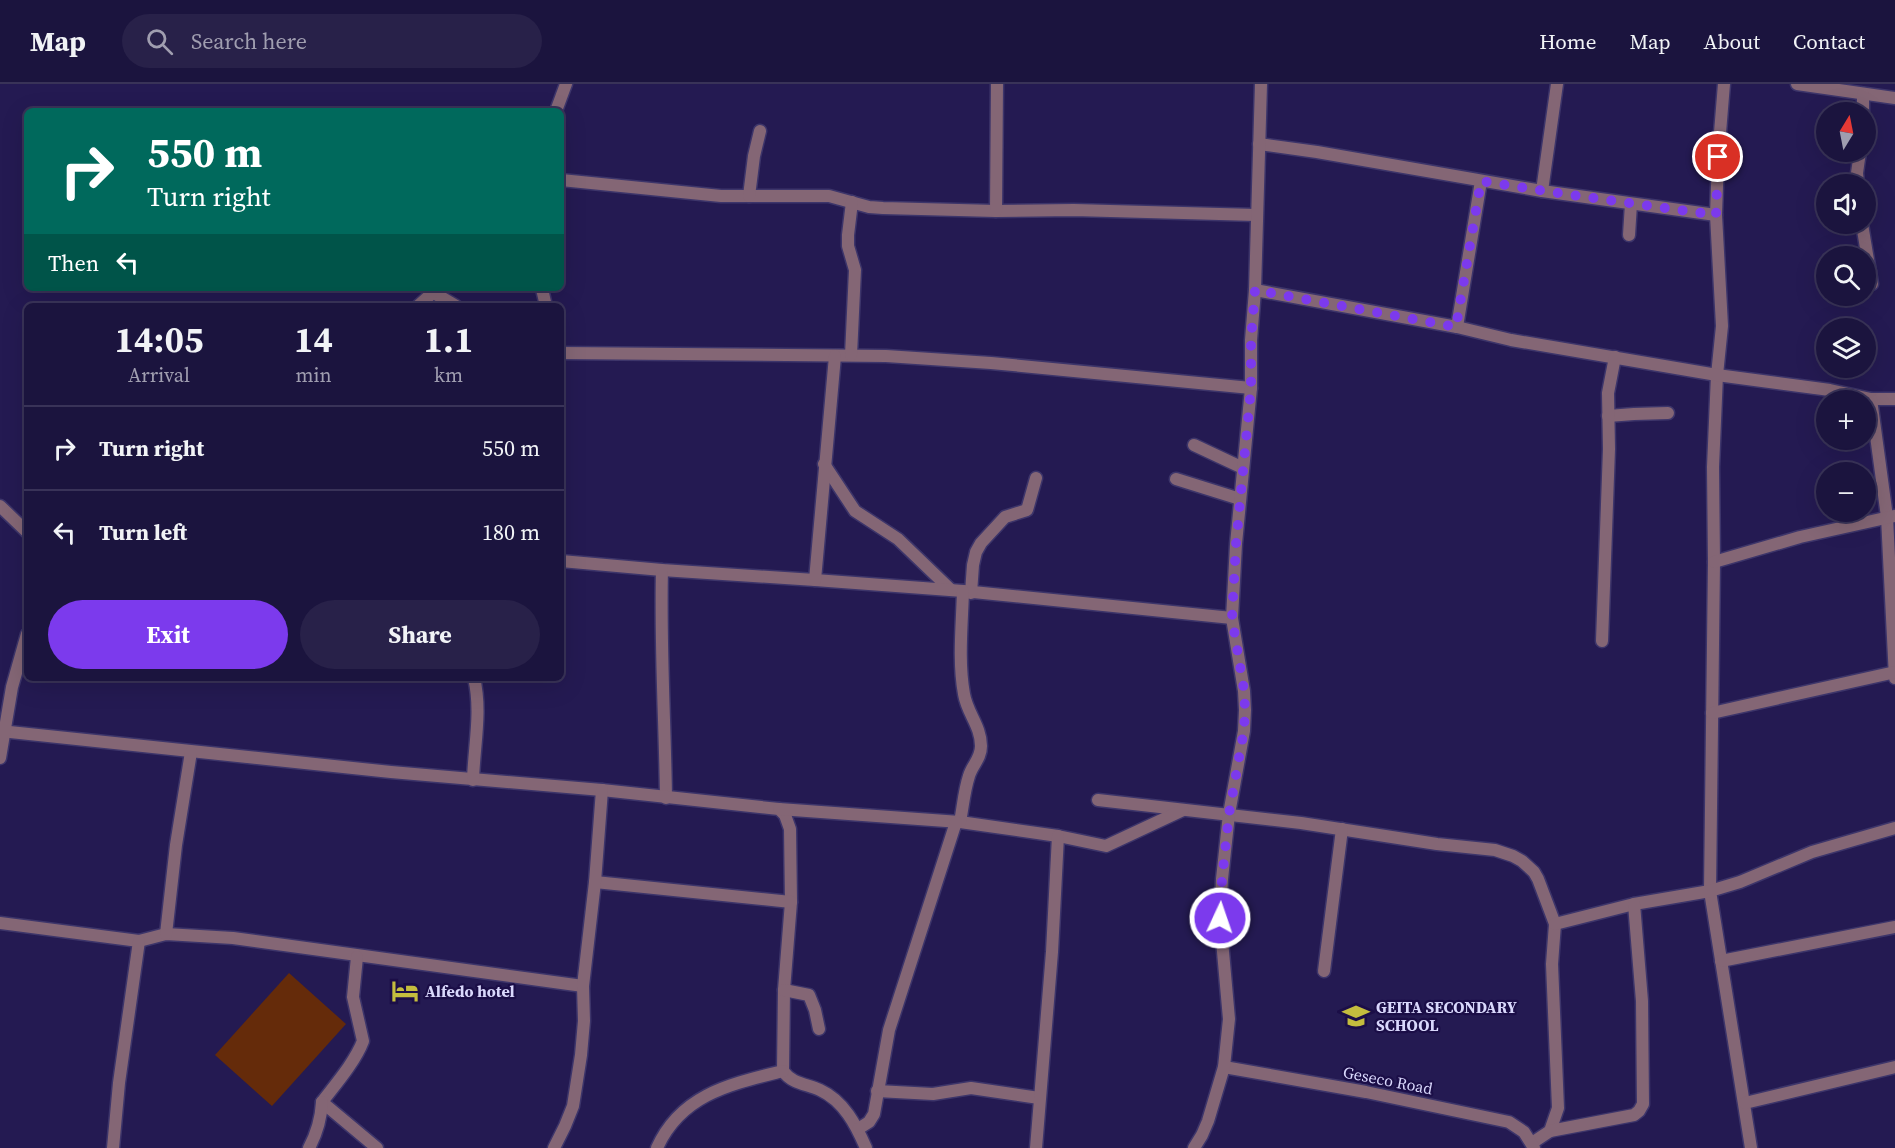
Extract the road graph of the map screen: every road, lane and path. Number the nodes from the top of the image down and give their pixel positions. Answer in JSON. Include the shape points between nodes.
{"nodes":[{"id":1,"x":566,"y":84,"type":"edge"},
{"id":2,"x":997,"y":84,"type":"edge"},
{"id":3,"x":1261,"y":84,"type":"edge"},
{"id":4,"x":1557,"y":84,"type":"edge"},
{"id":5,"x":1724,"y":84,"type":"edge"},
{"id":6,"x":1797,"y":84,"type":"edge"},
{"id":7,"x":1863,"y":94,"type":"junction"},
{"id":8,"x":1895,"y":98,"type":"edge"},
{"id":9,"x":1863,"y":102,"type":"edge"},
{"id":10,"x":557,"y":108,"type":"edge"},
{"id":11,"x":760,"y":131,"type":"dead end"},
{"id":12,"x":1259,"y":144,"type":"junction"},
{"id":13,"x":564,"y":180,"type":"edge"},
{"id":14,"x":1481,"y":181,"type":"junction"},
{"id":15,"x":1542,"y":191,"type":"junction"},
{"id":16,"x":749,"y":196,"type":"junction"},
{"id":17,"x":852,"y":202,"type":"junction"},
{"id":18,"x":1631,"y":204,"type":"junction"},
{"id":19,"x":996,"y":211,"type":"junction"},
{"id":20,"x":1256,"y":215,"type":"junction"},
{"id":21,"x":1716,"y":215,"type":"junction"},
{"id":22,"x":1629,"y":235,"type":"dead end"},
{"id":23,"x":1255,"y":290,"type":"junction"},
{"id":24,"x":433,"y":291,"type":"edge"},
{"id":25,"x":435,"y":291,"type":"edge"},
{"id":26,"x":421,"y":303,"type":"edge"},
{"id":27,"x":452,"y":303,"type":"edge"},
{"id":28,"x":1456,"y":327,"type":"junction"},
{"id":29,"x":564,"y":353,"type":"edge"},
{"id":30,"x":851,"y":355,"type":"junction"},
{"id":31,"x":835,"y":356,"type":"junction"},
{"id":32,"x":1615,"y":357,"type":"junction"},
{"id":33,"x":1717,"y":375,"type":"junction"},
{"id":34,"x":1251,"y":388,"type":"junction"},
{"id":35,"x":1830,"y":390,"type":"edge"},
{"id":36,"x":1876,"y":399,"type":"edge"},
{"id":37,"x":1895,"y":399,"type":"edge"},
{"id":38,"x":1668,"y":413,"type":"dead end"},
{"id":39,"x":1608,"y":416,"type":"junction"},
{"id":40,"x":1876,"y":428,"type":"edge"},
{"id":41,"x":1194,"y":445,"type":"dead end"},
{"id":42,"x":824,"y":464,"type":"junction"},
{"id":43,"x":1243,"y":468,"type":"junction"},
{"id":44,"x":1036,"y":478,"type":"dead end"},
{"id":45,"x":1176,"y":479,"type":"dead end"},
{"id":46,"x":1240,"y":499,"type":"junction"},
{"id":47,"x":0,"y":506,"type":"edge"},
{"id":48,"x":1891,"y":516,"type":"edge"},
{"id":49,"x":24,"y":529,"type":"edge"},
{"id":50,"x":564,"y":561,"type":"edge"},
{"id":51,"x":1714,"y":562,"type":"junction"},
{"id":52,"x":662,"y":570,"type":"junction"},
{"id":53,"x":814,"y":580,"type":"junction"},
{"id":54,"x":962,"y":592,"type":"junction"},
{"id":55,"x":1232,"y":618,"type":"junction"},
{"id":56,"x":1602,"y":641,"type":"dead end"},
{"id":57,"x":24,"y":645,"type":"edge"},
{"id":58,"x":1895,"y":674,"type":"edge"},
{"id":59,"x":475,"y":681,"type":"edge"},
{"id":60,"x":1712,"y":713,"type":"junction"},
{"id":61,"x":2,"y":731,"type":"edge"},
{"id":62,"x":191,"y":752,"type":"junction"},
{"id":63,"x":0,"y":758,"type":"edge"},
{"id":64,"x":473,"y":780,"type":"junction"},
{"id":65,"x":602,"y":790,"type":"junction"},
{"id":66,"x":666,"y":798,"type":"junction"},
{"id":67,"x":1098,"y":800,"type":"dead end"},
{"id":68,"x":778,"y":809,"type":"junction"},
{"id":69,"x":1183,"y":810,"type":"junction"},
{"id":70,"x":1229,"y":814,"type":"junction"},
{"id":71,"x":958,"y":822,"type":"junction"},
{"id":72,"x":1895,"y":828,"type":"edge"},
{"id":73,"x":1342,"y":829,"type":"junction"},
{"id":74,"x":1058,"y":836,"type":"junction"},
{"id":75,"x":595,"y":882,"type":"junction"},
{"id":76,"x":1710,"y":891,"type":"junction"},
{"id":77,"x":791,"y":902,"type":"junction"},
{"id":78,"x":1634,"y":904,"type":"junction"},
{"id":79,"x":0,"y":922,"type":"edge"},
{"id":80,"x":1555,"y":924,"type":"junction"},
{"id":81,"x":1895,"y":927,"type":"edge"},
{"id":82,"x":166,"y":934,"type":"junction"},
{"id":83,"x":138,"y":941,"type":"junction"},
{"id":84,"x":357,"y":957,"type":"junction"},
{"id":85,"x":1721,"y":961,"type":"junction"},
{"id":86,"x":1324,"y":971,"type":"dead end"},
{"id":87,"x":583,"y":986,"type":"junction"},
{"id":88,"x":784,"y":990,"type":"junction"},
{"id":89,"x":819,"y":1029,"type":"dead end"},
{"id":90,"x":1224,"y":1066,"type":"junction"},
{"id":91,"x":1895,"y":1067,"type":"edge"},
{"id":92,"x":783,"y":1071,"type":"junction"},
{"id":93,"x":877,"y":1091,"type":"junction"},
{"id":94,"x":1039,"y":1098,"type":"junction"},
{"id":95,"x":321,"y":1102,"type":"junction"},
{"id":96,"x":1745,"y":1103,"type":"junction"},
{"id":97,"x":858,"y":1129,"type":"junction"},
{"id":98,"x":1550,"y":1131,"type":"junction"},
{"id":99,"x":1533,"y":1145,"type":"edge"},
{"id":100,"x":113,"y":1148,"type":"edge"},
{"id":101,"x":309,"y":1148,"type":"edge"},
{"id":102,"x":377,"y":1148,"type":"edge"},
{"id":103,"x":554,"y":1148,"type":"edge"},
{"id":104,"x":657,"y":1148,"type":"edge"},
{"id":105,"x":866,"y":1148,"type":"edge"},
{"id":106,"x":1036,"y":1148,"type":"edge"},
{"id":107,"x":1194,"y":1148,"type":"edge"},
{"id":108,"x":1752,"y":1148,"type":"edge"}],
"edges":[{"from":1,"to":10,"type":"street"},
{"from":2,"to":19,"type":"street"},
{"from":3,"to":12,"type":"street"},
{"from":4,"to":15,"type":"street"},
{"from":5,"to":21,"type":"street"},
{"from":6,"to":7,"type":"street"},
{"from":7,"to":8,"type":"street"},
{"from":7,"to":9,"type":"street"},
{"from":11,"to":16,"type":"street"},
{"from":12,"to":14,"type":"street"},
{"from":12,"to":20,"type":"street"},
{"from":13,"to":16,"type":"street"},
{"from":14,"to":15,"type":"street"},
{"from":14,"to":28,"type":"street"},
{"from":15,"to":18,"type":"street"},
{"from":16,"to":17,"type":"street","via":[[829,196]]},
{"from":17,"to":19,"type":"street","via":[[883,208]]},
{"from":17,"to":30,"type":"street","via":[[848,235],[855,270]]},
{"from":18,"to":21,"type":"street"},
{"from":18,"to":22,"type":"street"},
{"from":19,"to":20,"type":"street"},
{"from":20,"to":23,"type":"street"},
{"from":21,"to":33,"type":"street","via":[[1722,326]]},
{"from":23,"to":28,"type":"street"},
{"from":23,"to":34,"type":"street"},
{"from":24,"to":26,"type":"street"},
{"from":25,"to":27,"type":"street"},
{"from":28,"to":32,"type":"street"},
{"from":29,"to":31,"type":"street"},
{"from":30,"to":31,"type":"street"},
{"from":30,"to":34,"type":"street","via":[[939,359]]},
{"from":31,"to":42,"type":"street"},
{"from":32,"to":33,"type":"street"},
{"from":32,"to":39,"type":"street"},
{"from":33,"to":35,"type":"street"},
{"from":33,"to":51,"type":"street"},
{"from":34,"to":43,"type":"street"},
{"from":36,"to":37,"type":"street"},
{"from":38,"to":39,"type":"street"},
{"from":39,"to":56,"type":"street"},
{"from":40,"to":48,"type":"street"},
{"from":41,"to":43,"type":"street"},
{"from":42,"to":53,"type":"street"},
{"from":42,"to":54,"type":"street","via":[[855,511],[893,534]]},
{"from":43,"to":46,"type":"street"},
{"from":44,"to":54,"type":"street","via":[[1027,510],[1005,517],[978,548]]},
{"from":45,"to":46,"type":"street"},
{"from":46,"to":55,"type":"street"},
{"from":47,"to":49,"type":"street"},
{"from":48,"to":51,"type":"street"},
{"from":48,"to":58,"type":"street"},
{"from":50,"to":52,"type":"street"},
{"from":51,"to":60,"type":"street"},
{"from":52,"to":53,"type":"street"},
{"from":52,"to":66,"type":"street"},
{"from":53,"to":54,"type":"street"},
{"from":54,"to":55,"type":"street"},
{"from":54,"to":71,"type":"street","via":[[962,681],[981,749],[970,771]]},
{"from":55,"to":70,"type":"street","via":[[1245,710]]},
{"from":57,"to":61,"type":"street"},
{"from":58,"to":60,"type":"street"},
{"from":59,"to":64,"type":"street"},
{"from":60,"to":76,"type":"street"},
{"from":61,"to":62,"type":"street"},
{"from":61,"to":63,"type":"street"},
{"from":62,"to":64,"type":"street"},
{"from":62,"to":82,"type":"street"},
{"from":64,"to":65,"type":"street"},
{"from":65,"to":66,"type":"street"},
{"from":65,"to":75,"type":"street"},
{"from":66,"to":68,"type":"street"},
{"from":67,"to":69,"type":"street"},
{"from":68,"to":71,"type":"street"},
{"from":68,"to":77,"type":"street","via":[[790,829]]},
{"from":69,"to":70,"type":"street"},
{"from":69,"to":74,"type":"street","via":[[1106,846]]},
{"from":70,"to":73,"type":"street"},
{"from":70,"to":90,"type":"street","via":[[1220,918],[1229,1019]]},
{"from":71,"to":74,"type":"street"},
{"from":71,"to":93,"type":"street","via":[[889,1030]]},
{"from":72,"to":76,"type":"street","via":[[1812,852]]},
{"from":73,"to":80,"type":"street","via":[[1496,850],[1513,856],[1534,873]]},
{"from":73,"to":86,"type":"street"},
{"from":74,"to":94,"type":"street"},
{"from":75,"to":77,"type":"street"},
{"from":75,"to":87,"type":"street"},
{"from":76,"to":78,"type":"street"},
{"from":76,"to":85,"type":"street"},
{"from":77,"to":88,"type":"street"},
{"from":78,"to":80,"type":"street"},
{"from":78,"to":98,"type":"street","via":[[1642,1001],[1643,1104],[1634,1115]]},
{"from":79,"to":83,"type":"street"},
{"from":80,"to":98,"type":"street","via":[[1552,964],[1558,1108]]},
{"from":81,"to":85,"type":"street"},
{"from":82,"to":83,"type":"street"},
{"from":82,"to":84,"type":"street","via":[[233,938]]},
{"from":83,"to":100,"type":"street"},
{"from":84,"to":87,"type":"street"},
{"from":84,"to":95,"type":"street","via":[[353,996],[363,1041]]},
{"from":85,"to":96,"type":"street"},
{"from":87,"to":103,"type":"street","via":[[578,1081],[573,1106]]},
{"from":88,"to":89,"type":"street","via":[[809,995]]},
{"from":88,"to":92,"type":"street"},
{"from":90,"to":99,"type":"street","name":"Geseco Road","via":[[1509,1122]]},
{"from":90,"to":107,"type":"street","via":[[1208,1121]]},
{"from":91,"to":96,"type":"street"},
{"from":92,"to":97,"type":"street","via":[[792,1080],[829,1095]]},
{"from":92,"to":104,"type":"street","via":[[744,1080],[703,1097],[671,1122]]},
{"from":93,"to":94,"type":"street","via":[[933,1094],[971,1088]]},
{"from":93,"to":97,"type":"street","via":[[872,1119]]},
{"from":94,"to":106,"type":"street"},
{"from":95,"to":101,"type":"street","via":[[317,1133]]},
{"from":95,"to":102,"type":"street"},
{"from":96,"to":108,"type":"street"},
{"from":97,"to":105,"type":"street"},
{"from":98,"to":99,"type":"street"}]}
